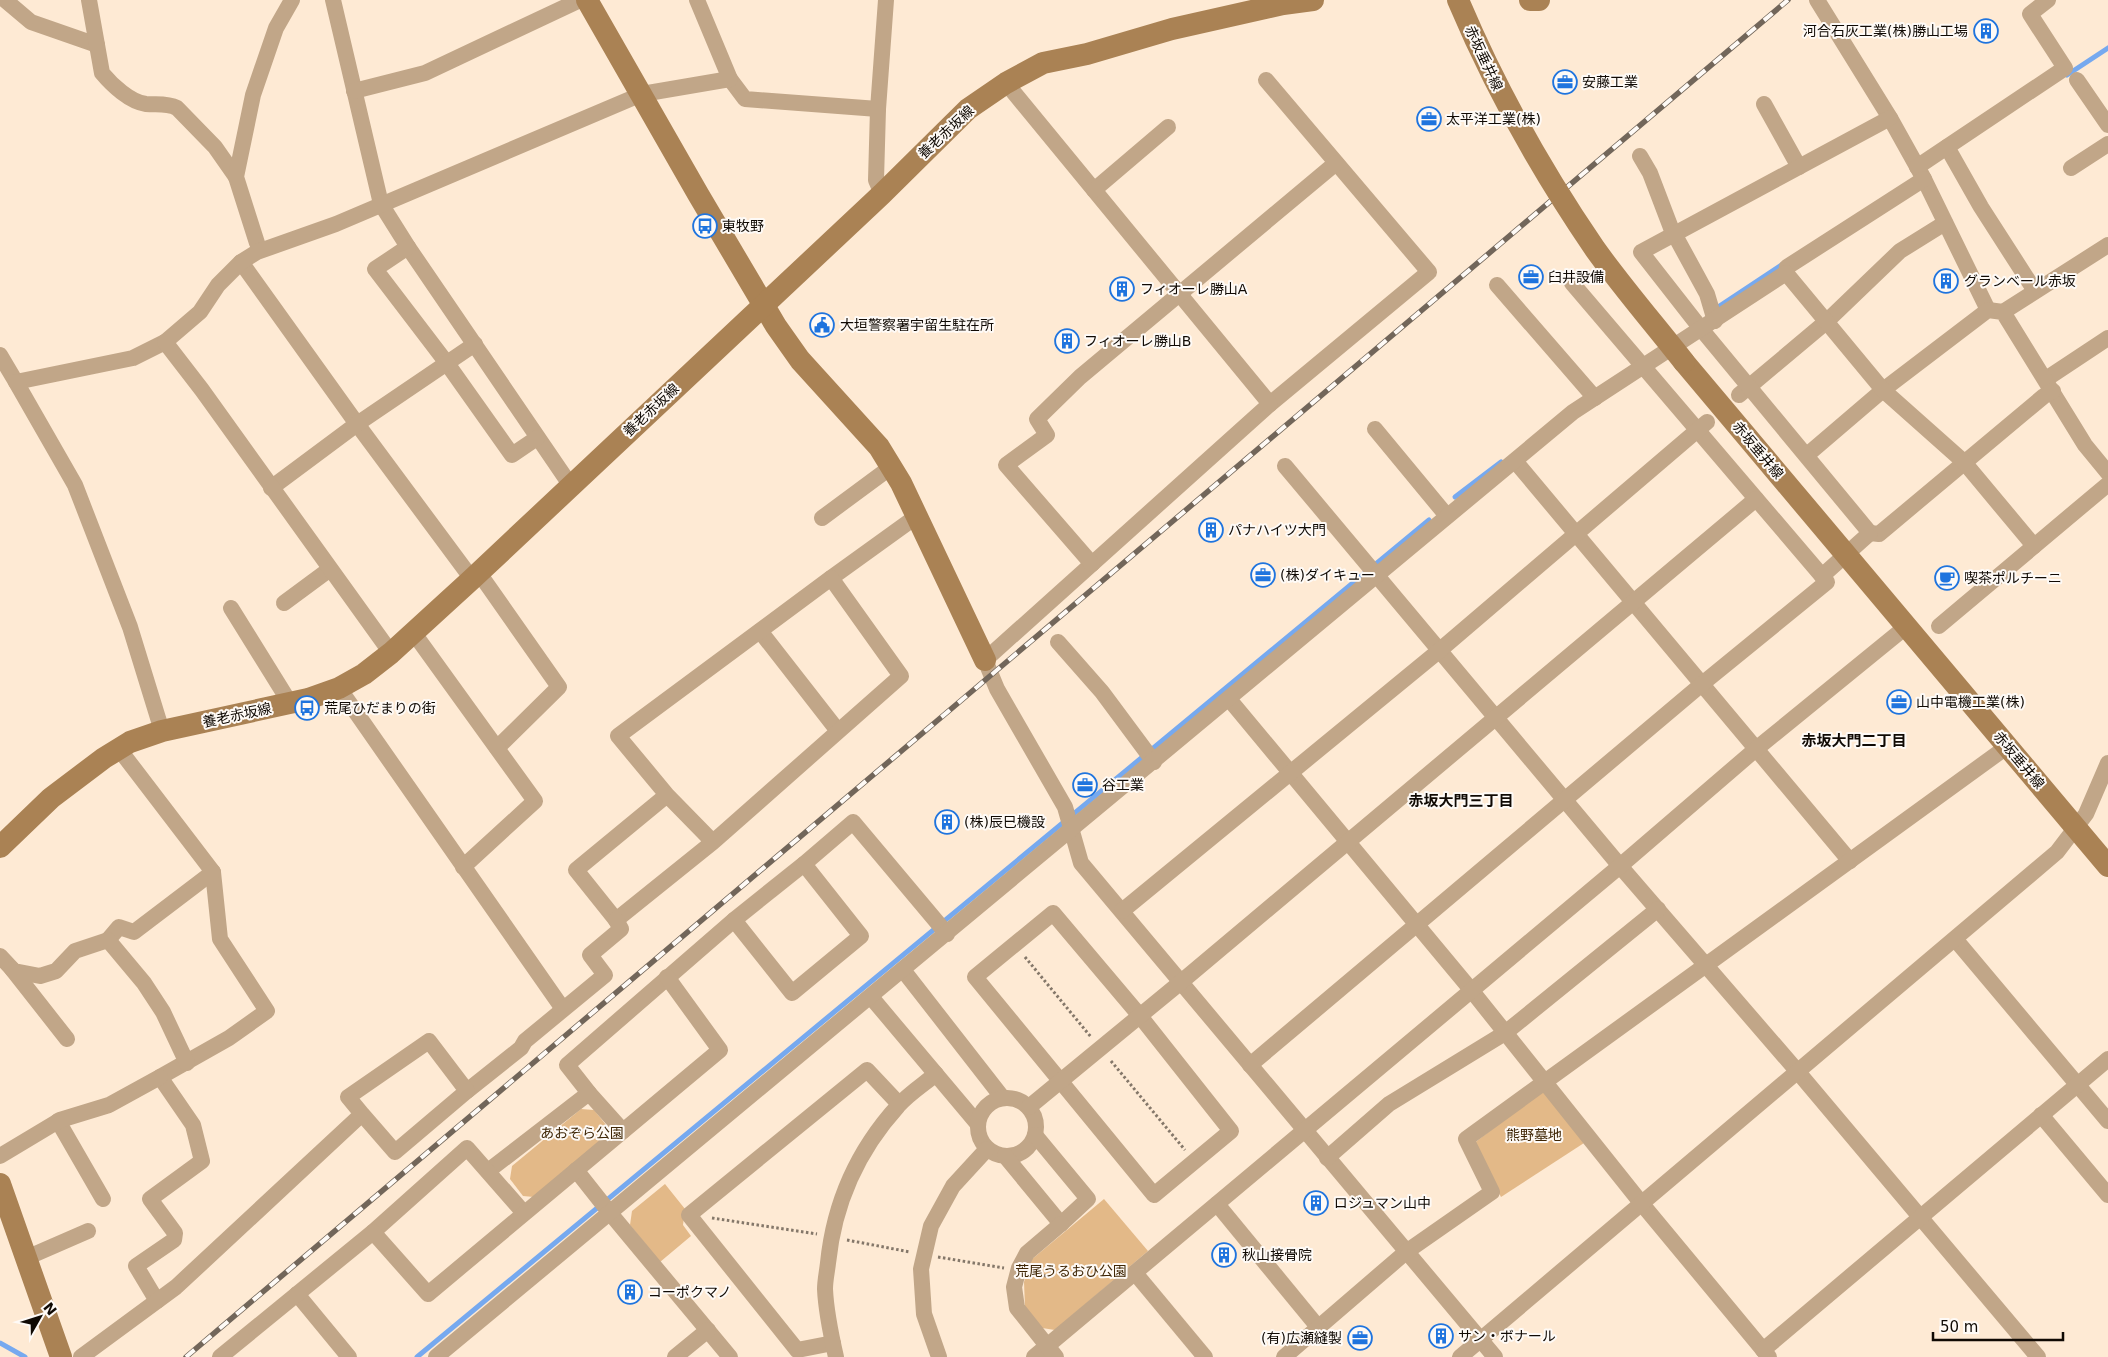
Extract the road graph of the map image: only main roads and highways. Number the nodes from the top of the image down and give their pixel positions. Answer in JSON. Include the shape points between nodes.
{"nodes":[{"id":1,"x":587,"y":0,"type":"edge"},
{"id":2,"x":1313,"y":0,"type":"edge"},
{"id":3,"x":1458,"y":0,"type":"edge"},
{"id":4,"x":1530,"y":0,"type":"edge"},
{"id":5,"x":1539,"y":0,"type":"edge"},
{"id":6,"x":762,"y":304,"type":"junction"},
{"id":7,"x":985,"y":660,"type":"road end"},
{"id":8,"x":0,"y":845,"type":"edge"},
{"id":9,"x":2108,"y":866,"type":"edge"},
{"id":10,"x":0,"y":1184,"type":"edge"},
{"id":11,"x":61,"y":1357,"type":"edge"}],
"edges":[{"from":1,"to":6,"type":"main road"},
{"from":2,"to":6,"type":"main road","name":"養老赤坂線","via":[[1200,23],[1043,63],[1006,83],[968,109],[882,194]]},
{"from":3,"to":9,"type":"main road","name":"赤坂垂井線","bridge":true,"via":[[1489,71],[1525,138],[1597,251],[1684,362]]},
{"from":4,"to":5,"type":"main road"},
{"from":6,"to":7,"type":"main road","via":[[800,360],[879,447],[901,483]]},
{"from":6,"to":8,"type":"main road","name":"養老赤坂線","via":[[475,576],[364,674],[339,688],[308,699],[162,731],[130,742],[51,798]]},
{"from":10,"to":11,"type":"main road"}]}
